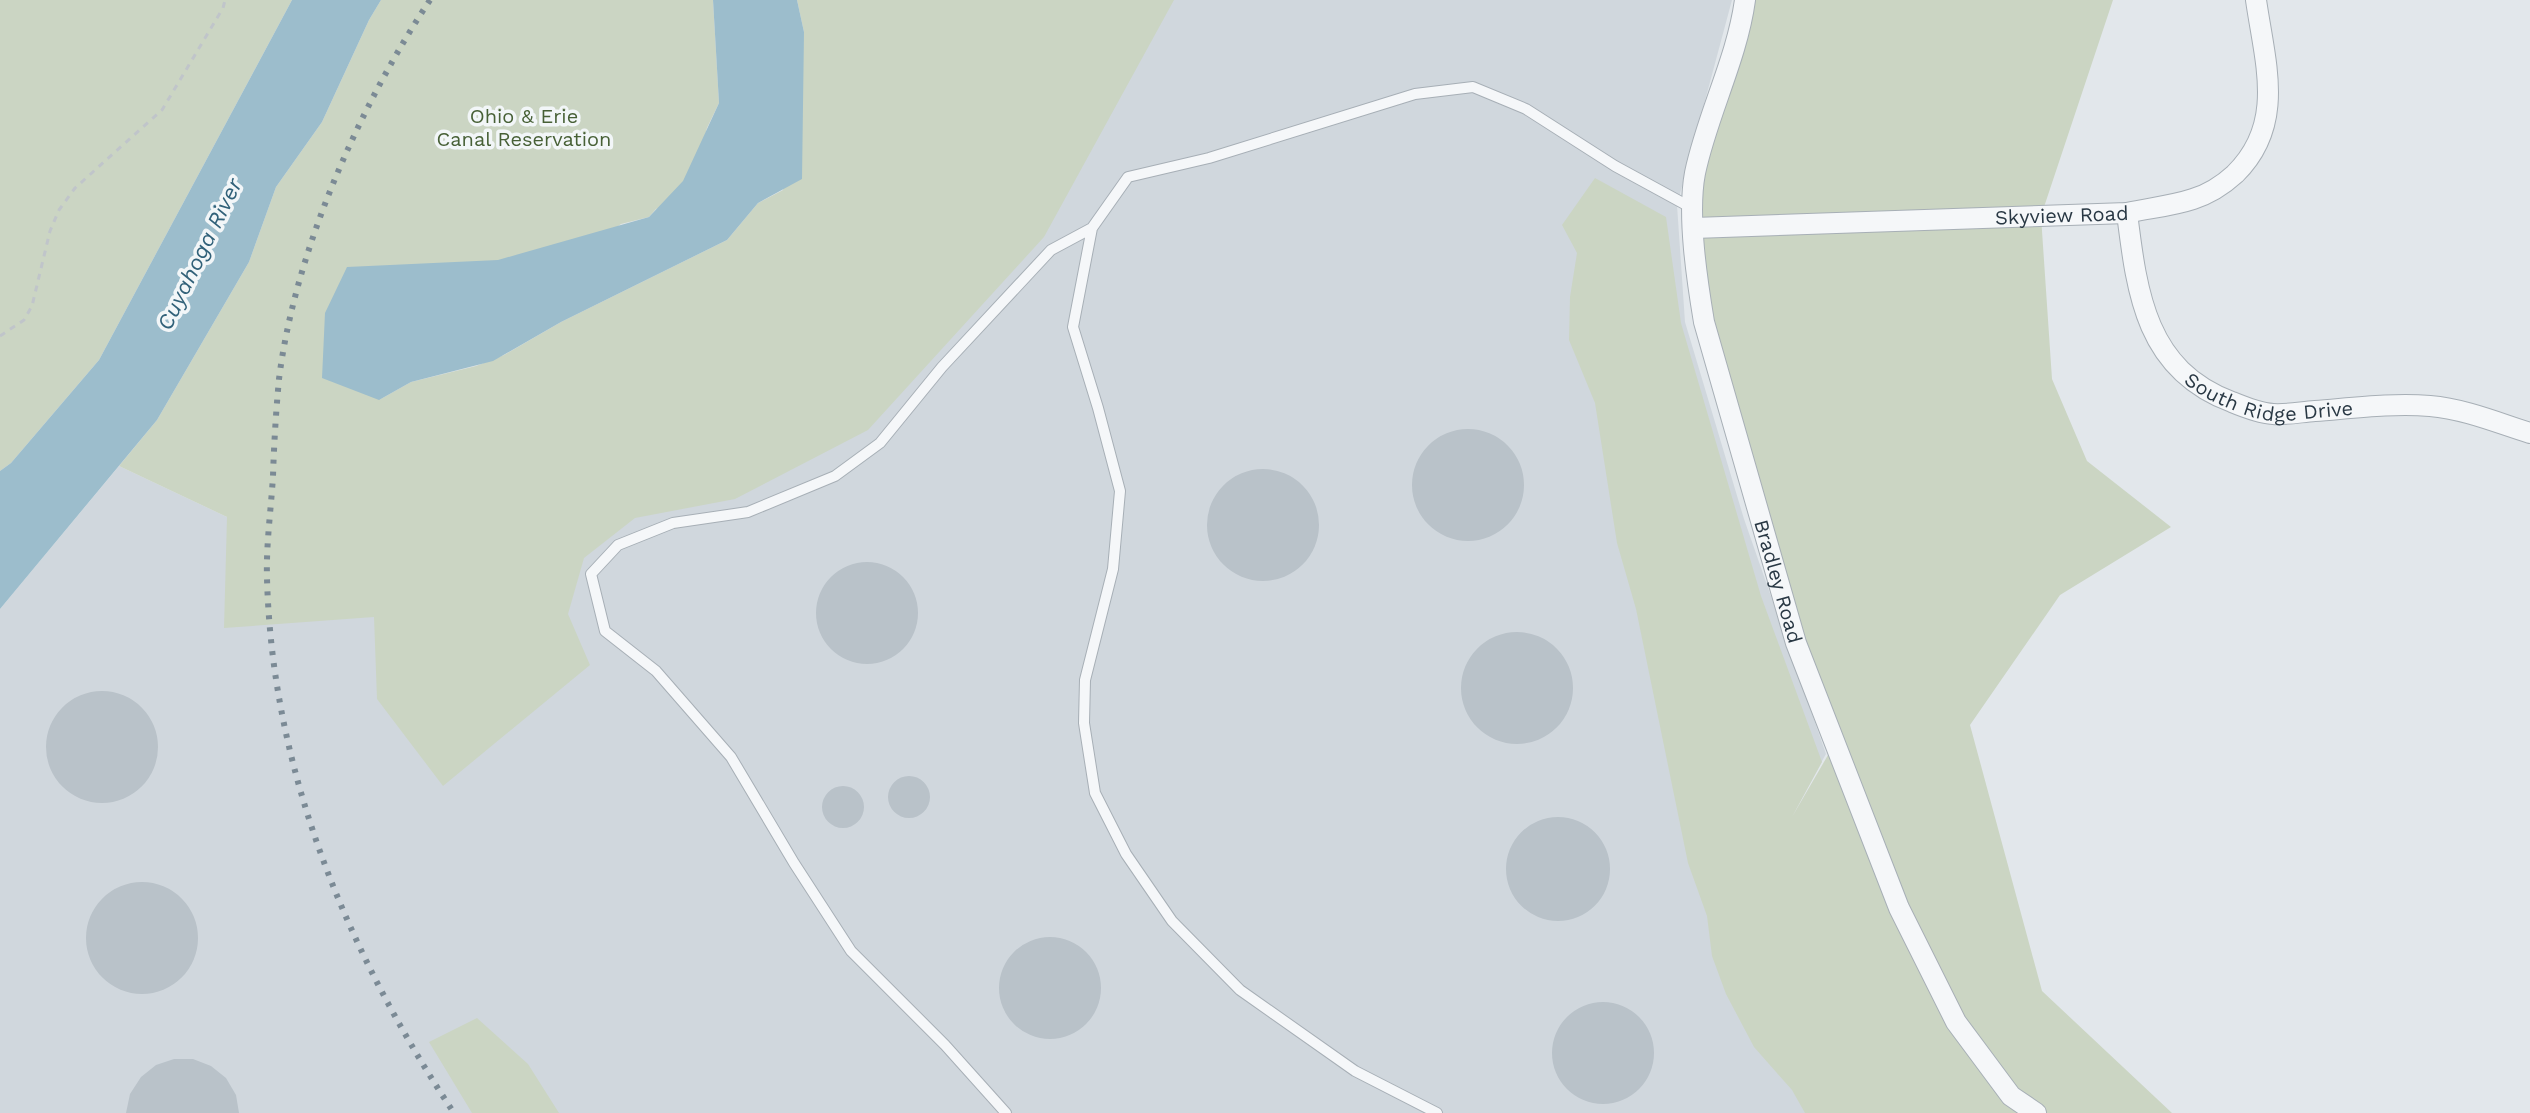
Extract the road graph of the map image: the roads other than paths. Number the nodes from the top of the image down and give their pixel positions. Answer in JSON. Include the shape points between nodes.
{"nodes":[{"id":1,"x":1745,"y":0,"type":"edge"},
{"id":2,"x":2256,"y":0,"type":"edge"},
{"id":3,"x":2127,"y":213,"type":"junction"},
{"id":4,"x":1694,"y":218,"type":"junction"},
{"id":5,"x":1092,"y":228,"type":"junction"},
{"id":6,"x":2530,"y":433,"type":"edge"},
{"id":7,"x":1006,"y":1113,"type":"edge"},
{"id":8,"x":1437,"y":1113,"type":"edge"},
{"id":9,"x":2036,"y":1113,"type":"edge"}],
"edges":[{"from":1,"to":4,"type":"street","name":"Bradley Road","via":[[1695,175]]},
{"from":2,"to":3,"type":"street","name":"Skyview Road","via":[[2268,94],[2260,142],[2222,186],[2194,199]]},
{"from":3,"to":4,"type":"street","name":"Skyview Road"},
{"from":3,"to":6,"type":"street","name":"South Ridge Drive","via":[[2145,312],[2159,345],[2180,372],[2209,393],[2271,414],[2434,407]]},
{"from":4,"to":5,"type":"lane","via":[[1526,109],[1473,87],[1415,94],[1209,158],[1128,177]]},
{"from":4,"to":9,"type":"street","name":"Bradley Road","via":[[1704,322],[1796,643],[1899,908],[1956,1022],[2011,1096]]},
{"from":5,"to":7,"type":"lane","via":[[1051,250],[880,443],[835,476],[748,512],[673,523],[618,545],[591,574],[605,631],[656,671],[731,757],[851,951]]},
{"from":5,"to":8,"type":"lane","via":[[1073,327],[1120,491],[1113,569],[1085,680],[1084,723],[1095,793],[1126,854],[1172,921],[1240,990],[1355,1071]]}]}
